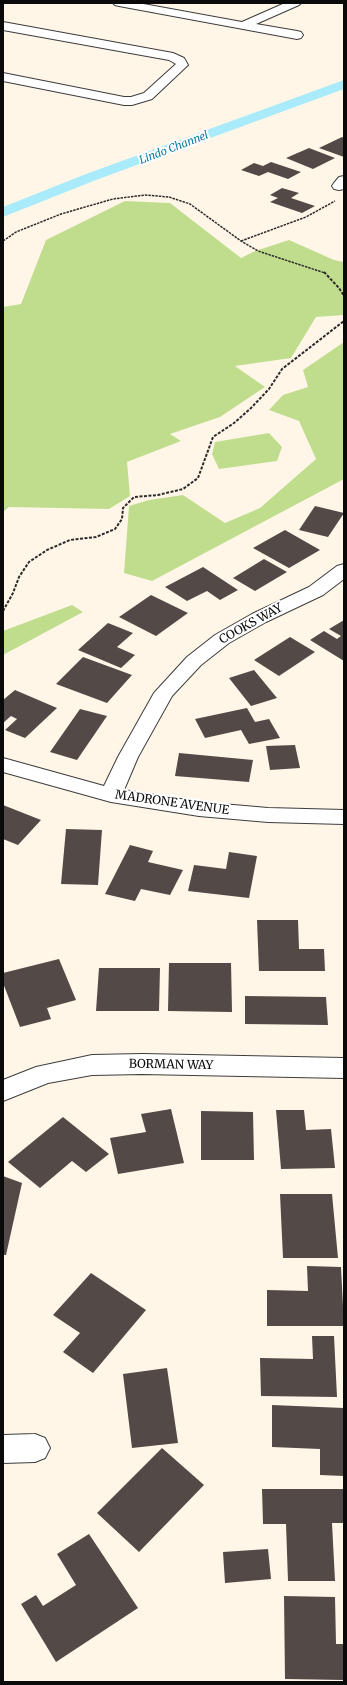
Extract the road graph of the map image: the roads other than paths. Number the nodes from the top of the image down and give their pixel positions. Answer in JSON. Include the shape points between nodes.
{"nodes":[{"id":1,"x":119,"y":3,"type":"edge"},
{"id":2,"x":296,"y":3,"type":"edge"},
{"id":3,"x":244,"y":25,"type":"junction"},
{"id":4,"x":3,"y":26,"type":"edge"},
{"id":5,"x":297,"y":35,"type":"dead end"},
{"id":6,"x":3,"y":77,"type":"edge"},
{"id":7,"x":344,"y":570,"type":"edge"},
{"id":8,"x":3,"y":765,"type":"edge"},
{"id":9,"x":110,"y":795,"type":"junction"},
{"id":10,"x":344,"y":817,"type":"edge"},
{"id":11,"x":344,"y":1068,"type":"edge"},
{"id":12,"x":3,"y":1091,"type":"edge"},
{"id":13,"x":35,"y":1448,"type":"dead end"},
{"id":14,"x":3,"y":1449,"type":"edge"}],
"edges":[{"from":1,"to":3,"type":"street"},
{"from":2,"to":3,"type":"street"},
{"from":3,"to":5,"type":"street"},
{"from":4,"to":6,"type":"street","via":[[173,57],[182,65],[148,96],[132,101]]},
{"from":7,"to":9,"type":"street","name":"COOKS WAY","via":[[316,591],[222,639],[194,661],[164,693]]},
{"from":8,"to":9,"type":"street","name":"MADRONE AVENUE"},
{"from":9,"to":10,"type":"street","name":"MADRONE AVENUE","via":[[268,815]]},
{"from":11,"to":12,"type":"street","name":"BORMAN WAY","via":[[92,1065],[45,1074]]},
{"from":13,"to":14,"type":"street"}]}
